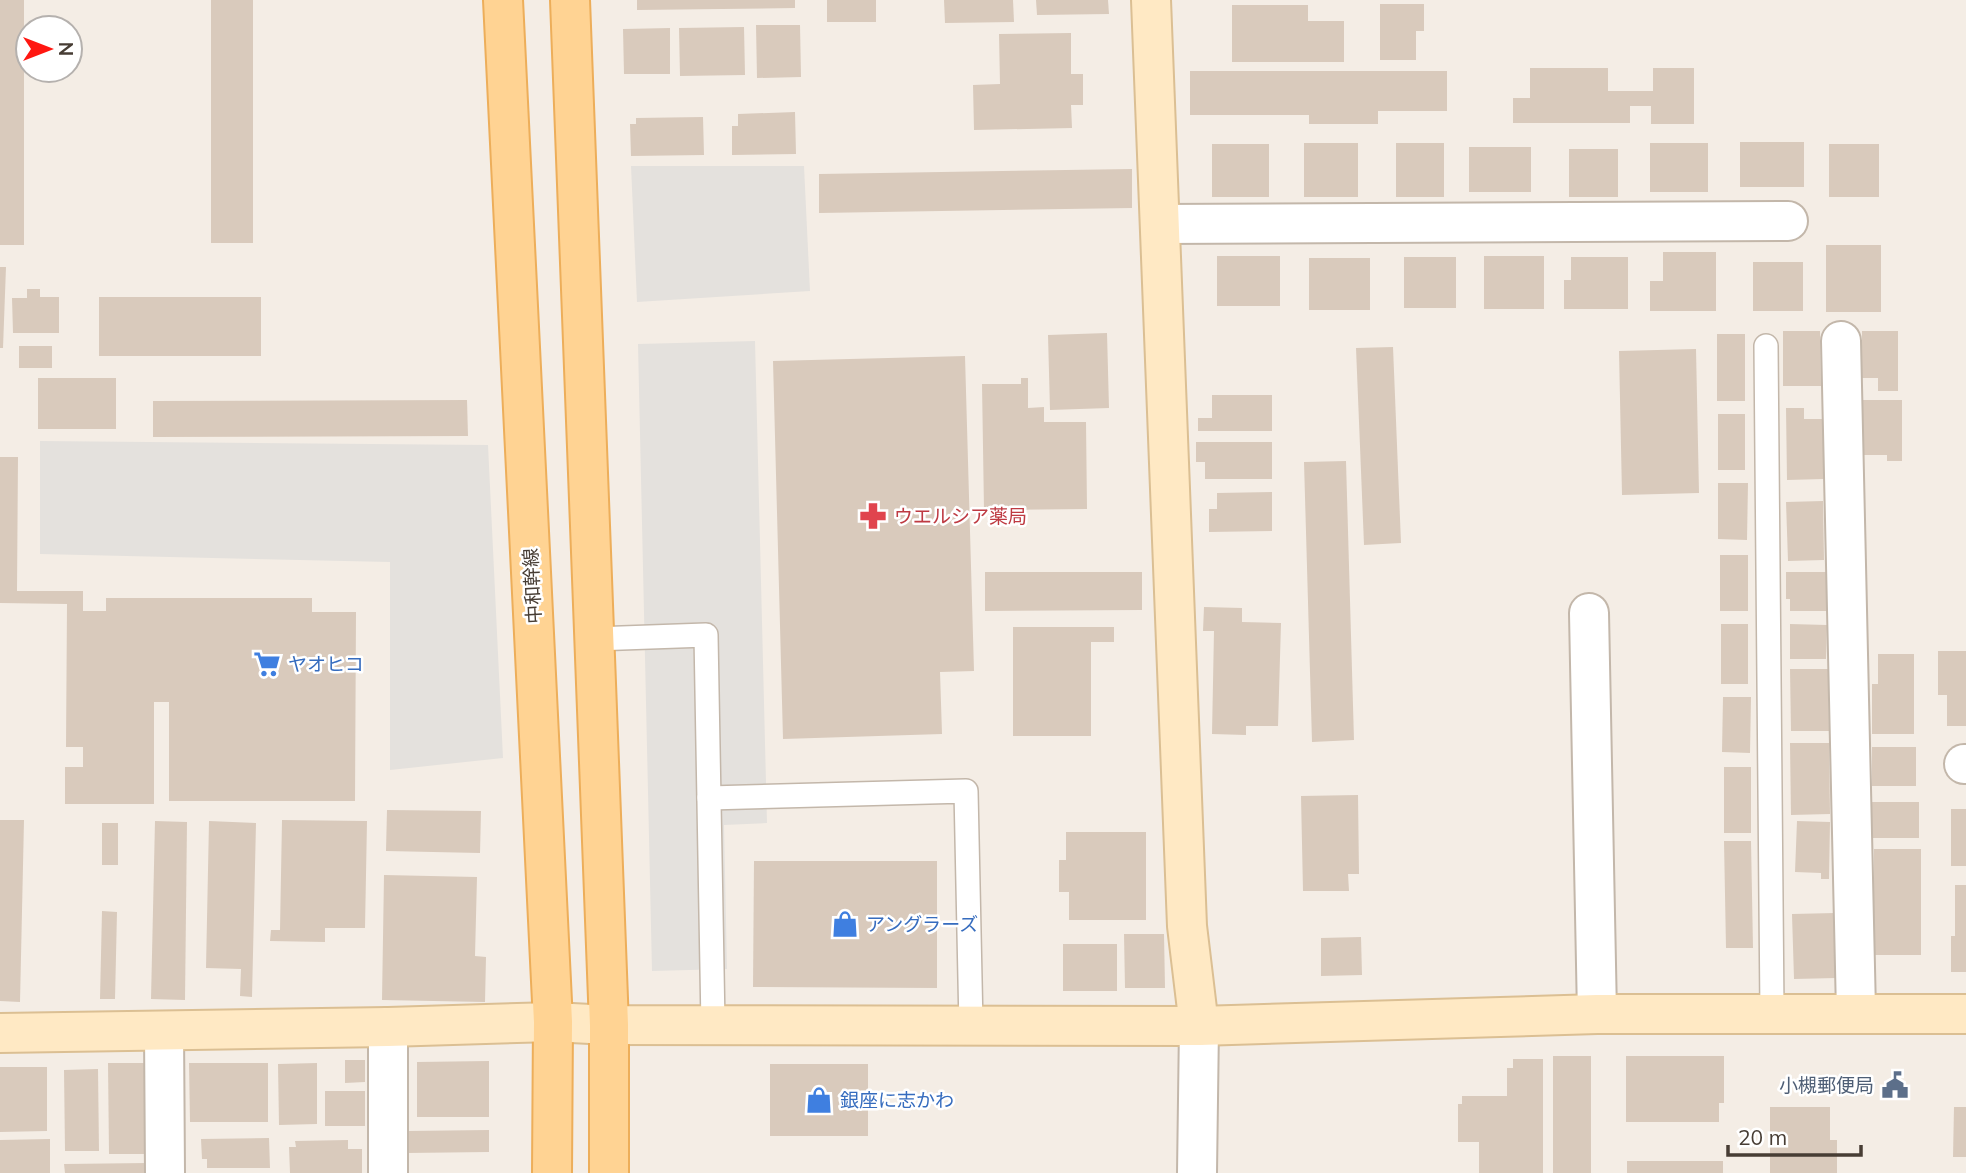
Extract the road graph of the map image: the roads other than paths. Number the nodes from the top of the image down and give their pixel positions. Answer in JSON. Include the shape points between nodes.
{"nodes":[{"id":1,"x":503,"y":0,"type":"edge"},
{"id":2,"x":570,"y":0,"type":"edge"},
{"id":3,"x":1151,"y":0,"type":"edge"},
{"id":4,"x":1788,"y":221,"type":"dead end"},
{"id":5,"x":1160,"y":224,"type":"junction"},
{"id":6,"x":1841,"y":341,"type":"dead end"},
{"id":7,"x":1766,"y":346,"type":"dead end"},
{"id":8,"x":1589,"y":613,"type":"dead end"},
{"id":9,"x":594,"y":639,"type":"junction"},
{"id":10,"x":709,"y":798,"type":"junction"},
{"id":11,"x":1772,"y":1012,"type":"junction"},
{"id":12,"x":1856,"y":1012,"type":"junction"},
{"id":13,"x":1966,"y":1013,"type":"edge"},
{"id":14,"x":1597,"y":1014,"type":"junction"},
{"id":15,"x":553,"y":1021,"type":"junction"},
{"id":16,"x":609,"y":1025,"type":"junction"},
{"id":17,"x":713,"y":1025,"type":"junction"},
{"id":18,"x":971,"y":1026,"type":"junction"},
{"id":19,"x":1199,"y":1026,"type":"junction"},
{"id":20,"x":388,"y":1027,"type":"junction"},
{"id":21,"x":164,"y":1031,"type":"junction"},
{"id":22,"x":0,"y":1033,"type":"edge"},
{"id":23,"x":165,"y":1173,"type":"edge"},
{"id":24,"x":388,"y":1173,"type":"edge"},
{"id":25,"x":552,"y":1173,"type":"edge"},
{"id":26,"x":609,"y":1173,"type":"edge"},
{"id":27,"x":1197,"y":1173,"type":"edge"}],
"edges":[{"from":1,"to":15,"type":"main road","name":"中和幹線"},
{"from":2,"to":9,"type":"main road"},
{"from":3,"to":5,"type":"street"},
{"from":4,"to":5,"type":"street"},
{"from":5,"to":19,"type":"street","via":[[1187,926]]},
{"from":6,"to":12,"type":"street"},
{"from":7,"to":11,"type":"lane"},
{"from":8,"to":14,"type":"street"},
{"from":9,"to":10,"type":"lane","via":[[706,635]]},
{"from":9,"to":16,"type":"main road"},
{"from":10,"to":17,"type":"lane"},
{"from":10,"to":18,"type":"lane","via":[[966,791]]},
{"from":11,"to":12,"type":"street"},
{"from":11,"to":14,"type":"street"},
{"from":12,"to":13,"type":"street"},
{"from":14,"to":19,"type":"street"},
{"from":15,"to":16,"type":"street"},
{"from":15,"to":20,"type":"street"},
{"from":15,"to":25,"type":"main road","name":"中和幹線"},
{"from":16,"to":17,"type":"street"},
{"from":16,"to":26,"type":"main road"},
{"from":17,"to":18,"type":"street"},
{"from":18,"to":19,"type":"street"},
{"from":19,"to":27,"type":"street"},
{"from":20,"to":21,"type":"street"},
{"from":20,"to":24,"type":"street"},
{"from":21,"to":22,"type":"street"},
{"from":21,"to":23,"type":"street"}]}
